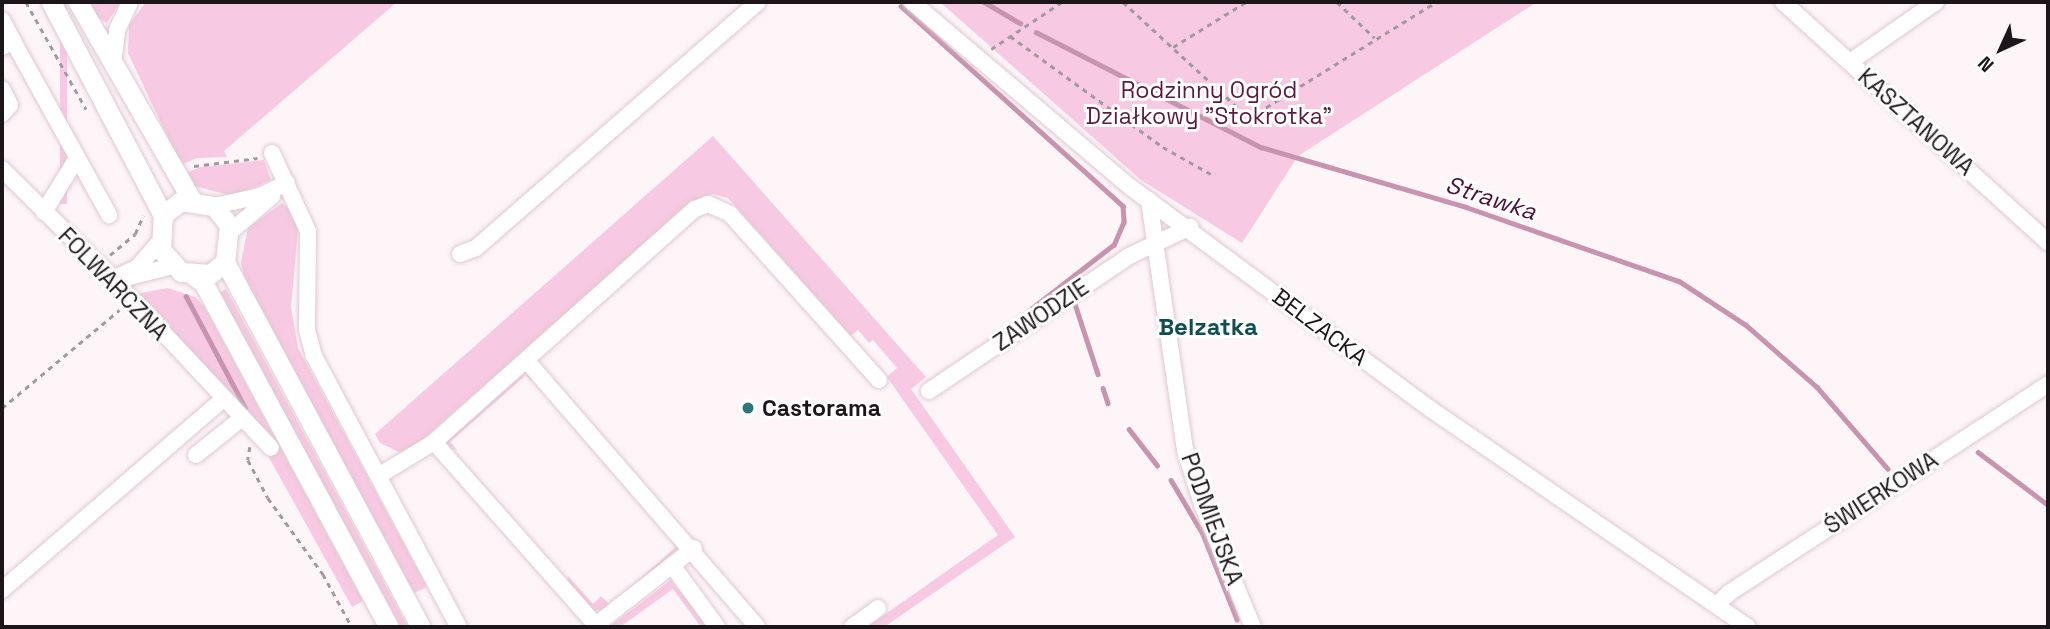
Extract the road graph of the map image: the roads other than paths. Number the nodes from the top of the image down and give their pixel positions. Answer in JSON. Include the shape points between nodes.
{"nodes":[{"id":1,"x":51,"y":2,"type":"edge"},
{"id":2,"x":78,"y":2,"type":"edge"},
{"id":3,"x":130,"y":2,"type":"edge"},
{"id":4,"x":758,"y":2,"type":"edge"},
{"id":5,"x":912,"y":2,"type":"edge"},
{"id":6,"x":1783,"y":2,"type":"edge"},
{"id":7,"x":1936,"y":2,"type":"edge"},
{"id":8,"x":2,"y":20,"type":"edge"},
{"id":9,"x":8,"y":44,"type":"edge"},
{"id":10,"x":1850,"y":62,"type":"junction"},
{"id":11,"x":113,"y":64,"type":"junction"},
{"id":12,"x":2,"y":89,"type":"edge"},
{"id":13,"x":2,"y":114,"type":"edge"},
{"id":14,"x":271,"y":153,"type":"dead end"},
{"id":15,"x":77,"y":158,"type":"junction"},
{"id":16,"x":2,"y":169,"type":"edge"},
{"id":17,"x":287,"y":183,"type":"junction"},
{"id":18,"x":191,"y":200,"type":"junction"},
{"id":19,"x":1149,"y":200,"type":"junction"},
{"id":20,"x":214,"y":206,"type":"junction"},
{"id":21,"x":44,"y":212,"type":"junction"},
{"id":22,"x":109,"y":215,"type":"dead end"},
{"id":23,"x":163,"y":215,"type":"junction"},
{"id":24,"x":1190,"y":227,"type":"junction"},
{"id":25,"x":229,"y":233,"type":"junction"},
{"id":26,"x":160,"y":242,"type":"junction"},
{"id":27,"x":2048,"y":242,"type":"edge"},
{"id":28,"x":1155,"y":243,"type":"junction"},
{"id":29,"x":460,"y":254,"type":"dead end"},
{"id":30,"x":225,"y":262,"type":"junction"},
{"id":31,"x":172,"y":266,"type":"junction"},
{"id":32,"x":195,"y":276,"type":"junction"},
{"id":33,"x":113,"y":279,"type":"junction"},
{"id":34,"x":526,"y":360,"type":"junction"},
{"id":35,"x":879,"y":380,"type":"dead end"},
{"id":36,"x":2048,"y":384,"type":"edge"},
{"id":37,"x":929,"y":391,"type":"dead end"},
{"id":38,"x":223,"y":399,"type":"junction"},
{"id":39,"x":242,"y":418,"type":"junction"},
{"id":40,"x":434,"y":442,"type":"junction"},
{"id":41,"x":271,"y":448,"type":"dead end"},
{"id":42,"x":196,"y":455,"type":"dead end"},
{"id":43,"x":380,"y":475,"type":"junction"},
{"id":44,"x":694,"y":548,"type":"junction"},
{"id":45,"x":672,"y":565,"type":"junction"},
{"id":46,"x":2,"y":590,"type":"edge"},
{"id":47,"x":1717,"y":605,"type":"junction"},
{"id":48,"x":878,"y":608,"type":"dead end"},
{"id":49,"x":595,"y":626,"type":"edge"},
{"id":50,"x":389,"y":627,"type":"edge"},
{"id":51,"x":421,"y":627,"type":"edge"},
{"id":52,"x":459,"y":627,"type":"edge"},
{"id":53,"x":717,"y":627,"type":"edge"},
{"id":54,"x":758,"y":627,"type":"edge"},
{"id":55,"x":852,"y":627,"type":"edge"},
{"id":56,"x":1253,"y":627,"type":"edge"},
{"id":57,"x":1748,"y":627,"type":"edge"}],
"edges":[{"from":1,"to":23,"type":"main road"},
{"from":2,"to":11,"type":"main road"},
{"from":3,"to":11,"type":"street","via":[[117,30]]},
{"from":4,"to":29,"type":"street","via":[[476,248]]},
{"from":5,"to":19,"type":"street","name":"BELZACKA"},
{"from":6,"to":10,"type":"street","name":"KASZTANOWA"},
{"from":7,"to":10,"type":"street"},
{"from":8,"to":9,"type":"street"},
{"from":9,"to":15,"type":"street"},
{"from":10,"to":27,"type":"street","name":"KASZTANOWA"},
{"from":11,"to":18,"type":"main road"},
{"from":12,"to":13,"type":"street","via":[[10,104]]},
{"from":14,"to":17,"type":"street"},
{"from":15,"to":21,"type":"street"},
{"from":15,"to":22,"type":"street"},
{"from":16,"to":21,"type":"street","name":"FOLWARCZNA"},
{"from":17,"to":20,"type":"street"},
{"from":17,"to":25,"type":"street"},
{"from":17,"to":43,"type":"street","via":[[309,232],[308,340]]},
{"from":18,"to":20,"type":"main road"},
{"from":18,"to":23,"type":"main road","via":[[170,206]]},
{"from":19,"to":24,"type":"street","name":"BELZACKA"},
{"from":19,"to":28,"type":"street","name":"PODMIEJSKA"},
{"from":20,"to":25,"type":"main road","via":[[226,217]]},
{"from":21,"to":33,"type":"street","name":"FOLWARCZNA"},
{"from":23,"to":26,"type":"main road"},
{"from":24,"to":28,"type":"street","name":"ZAWODZIE"},
{"from":24,"to":47,"type":"street","name":"BELZACKA","via":[[1429,408]]},
{"from":25,"to":30,"type":"main road"},
{"from":26,"to":31,"type":"main road"},
{"from":26,"to":33,"type":"street","via":[[137,268]]},
{"from":28,"to":37,"type":"street","name":"ZAWODZIE"},
{"from":28,"to":56,"type":"street","name":"PODMIEJSKA","via":[[1185,450],[1203,507]]},
{"from":30,"to":32,"type":"main road","via":[[210,274]]},
{"from":30,"to":51,"type":"main road"},
{"from":31,"to":32,"type":"main road"},
{"from":31,"to":33,"type":"street"},
{"from":32,"to":50,"type":"main road","via":[[203,282]]},
{"from":33,"to":38,"type":"street","name":"FOLWARCZNA"},
{"from":34,"to":35,"type":"street","via":[[695,209],[708,204],[730,214]]},
{"from":34,"to":40,"type":"street"},
{"from":34,"to":44,"type":"street"},
{"from":36,"to":47,"type":"street","name":"ŚWIERKOWA"},
{"from":38,"to":39,"type":"street","name":"FOLWARCZNA"},
{"from":38,"to":46,"type":"street"},
{"from":39,"to":41,"type":"street","name":"FOLWARCZNA"},
{"from":39,"to":42,"type":"street"},
{"from":40,"to":43,"type":"street"},
{"from":40,"to":49,"type":"street"},
{"from":43,"to":52,"type":"street"},
{"from":44,"to":45,"type":"street"},
{"from":44,"to":54,"type":"street"},
{"from":45,"to":49,"type":"street"},
{"from":45,"to":53,"type":"street"},
{"from":47,"to":57,"type":"street","name":"BELZACKA"},
{"from":48,"to":55,"type":"street"}]}
